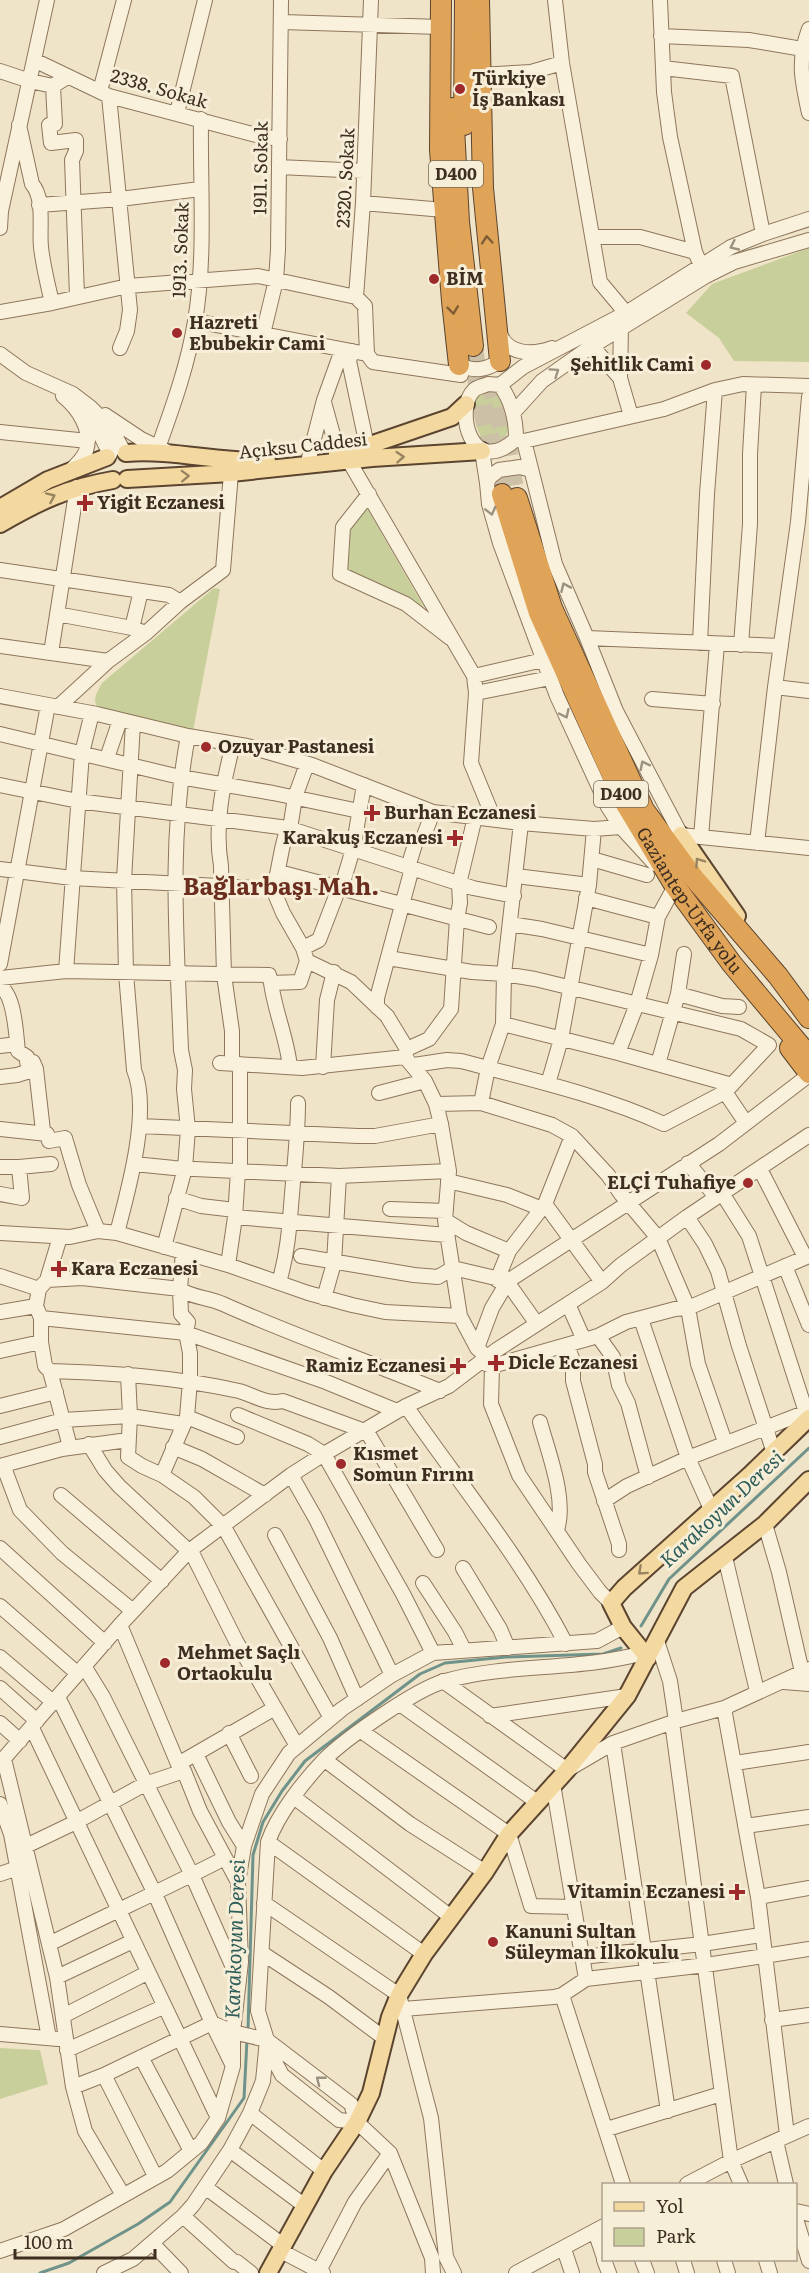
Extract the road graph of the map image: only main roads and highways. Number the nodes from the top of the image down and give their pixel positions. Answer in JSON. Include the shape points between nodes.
{"nodes":[{"id":1,"x":441,"y":0,"type":"edge"},
{"id":2,"x":454,"y":0,"type":"edge"},
{"id":3,"x":465,"y":0,"type":"edge"},
{"id":4,"x":479,"y":0,"type":"edge"},
{"id":5,"x":500,"y":361,"type":"tunnel mouth"},
{"id":6,"x":460,"y":370,"type":"road end"},
{"id":7,"x":466,"y":404,"type":"road end"},
{"id":8,"x":482,"y":451,"type":"road end"},
{"id":9,"x":117,"y":454,"type":"junction"},
{"id":10,"x":344,"y":457,"type":"junction"},
{"id":11,"x":120,"y":480,"type":"junction"},
{"id":12,"x":0,"y":508,"type":"edge"},
{"id":13,"x":0,"y":524,"type":"edge"},
{"id":14,"x":681,"y":835,"type":"road end"},
{"id":15,"x":732,"y":964,"type":"junction"},
{"id":16,"x":778,"y":976,"type":"junction"},
{"id":17,"x":809,"y":1009,"type":"edge"},
{"id":18,"x":809,"y":1018,"type":"edge"},
{"id":19,"x":809,"y":1056,"type":"edge"},
{"id":20,"x":809,"y":1074,"type":"edge"},
{"id":21,"x":808,"y":1414,"type":"edge"},
{"id":22,"x":809,"y":1480,"type":"edge"},
{"id":23,"x":646,"y":1656,"type":"junction"},
{"id":24,"x":268,"y":2273,"type":"edge"}],
"edges":[{"from":1,"to":6,"type":"highway","one_way":true,"via":[[440,150]]},
{"from":2,"to":3,"type":"highway","number":"D400","via":[[454,153],[459,222],[479,346],[464,133]]},
{"from":5,"to":4,"type":"highway","one_way":true,"via":[[483,188]]},
{"from":7,"to":10,"type":"main road","name":"Açıksu Caddesi","via":[[452,417]]},
{"from":10,"to":8,"type":"main road","name":"Açıksu Caddesi","one_way":true},
{"from":9,"to":10,"type":"main road","name":"Açıksu Caddesi","via":[[166,451],[203,458],[263,461]]},
{"from":9,"to":11,"type":"main road","via":[[104,466],[104,471]]},
{"from":9,"to":11,"type":"main road","via":[[130,456],[134,466],[132,475]]},
{"from":9,"to":12,"type":"main road","name":"Açıksu Caddesi","via":[[48,480]]},
{"from":11,"to":10,"type":"main road","name":"Açıksu Caddesi","one_way":true,"via":[[231,473]]},
{"from":13,"to":11,"type":"main road","name":"Açıksu Caddesi","one_way":true,"via":[[77,487]]},
{"from":16,"to":14,"type":"main road","one_way":true},
{"from":15,"to":16,"type":"highway","name":"Gaziantep-Urfa yolu","number":"D400","via":[[675,886],[623,799],[539,613],[501,489],[644,810],[693,877]]},
{"from":15,"to":19,"type":"highway","name":"Gaziantep-Urfa yolu","number":"D400"},
{"from":15,"to":20,"type":"highway"},
{"from":16,"to":17,"type":"main road"},
{"from":16,"to":18,"type":"highway","name":"Gaziantep-Urfa yolu","number":"D400"},
{"from":21,"to":23,"type":"main road","one_way":true,"via":[[774,1452],[611,1603],[623,1627]]},
{"from":22,"to":23,"type":"main road","via":[[765,1524],[684,1588]]},
{"from":23,"to":24,"type":"main road","via":[[627,1696],[509,1834],[424,1954],[384,2038],[371,2093],[357,2122],[324,2171]]}]}
